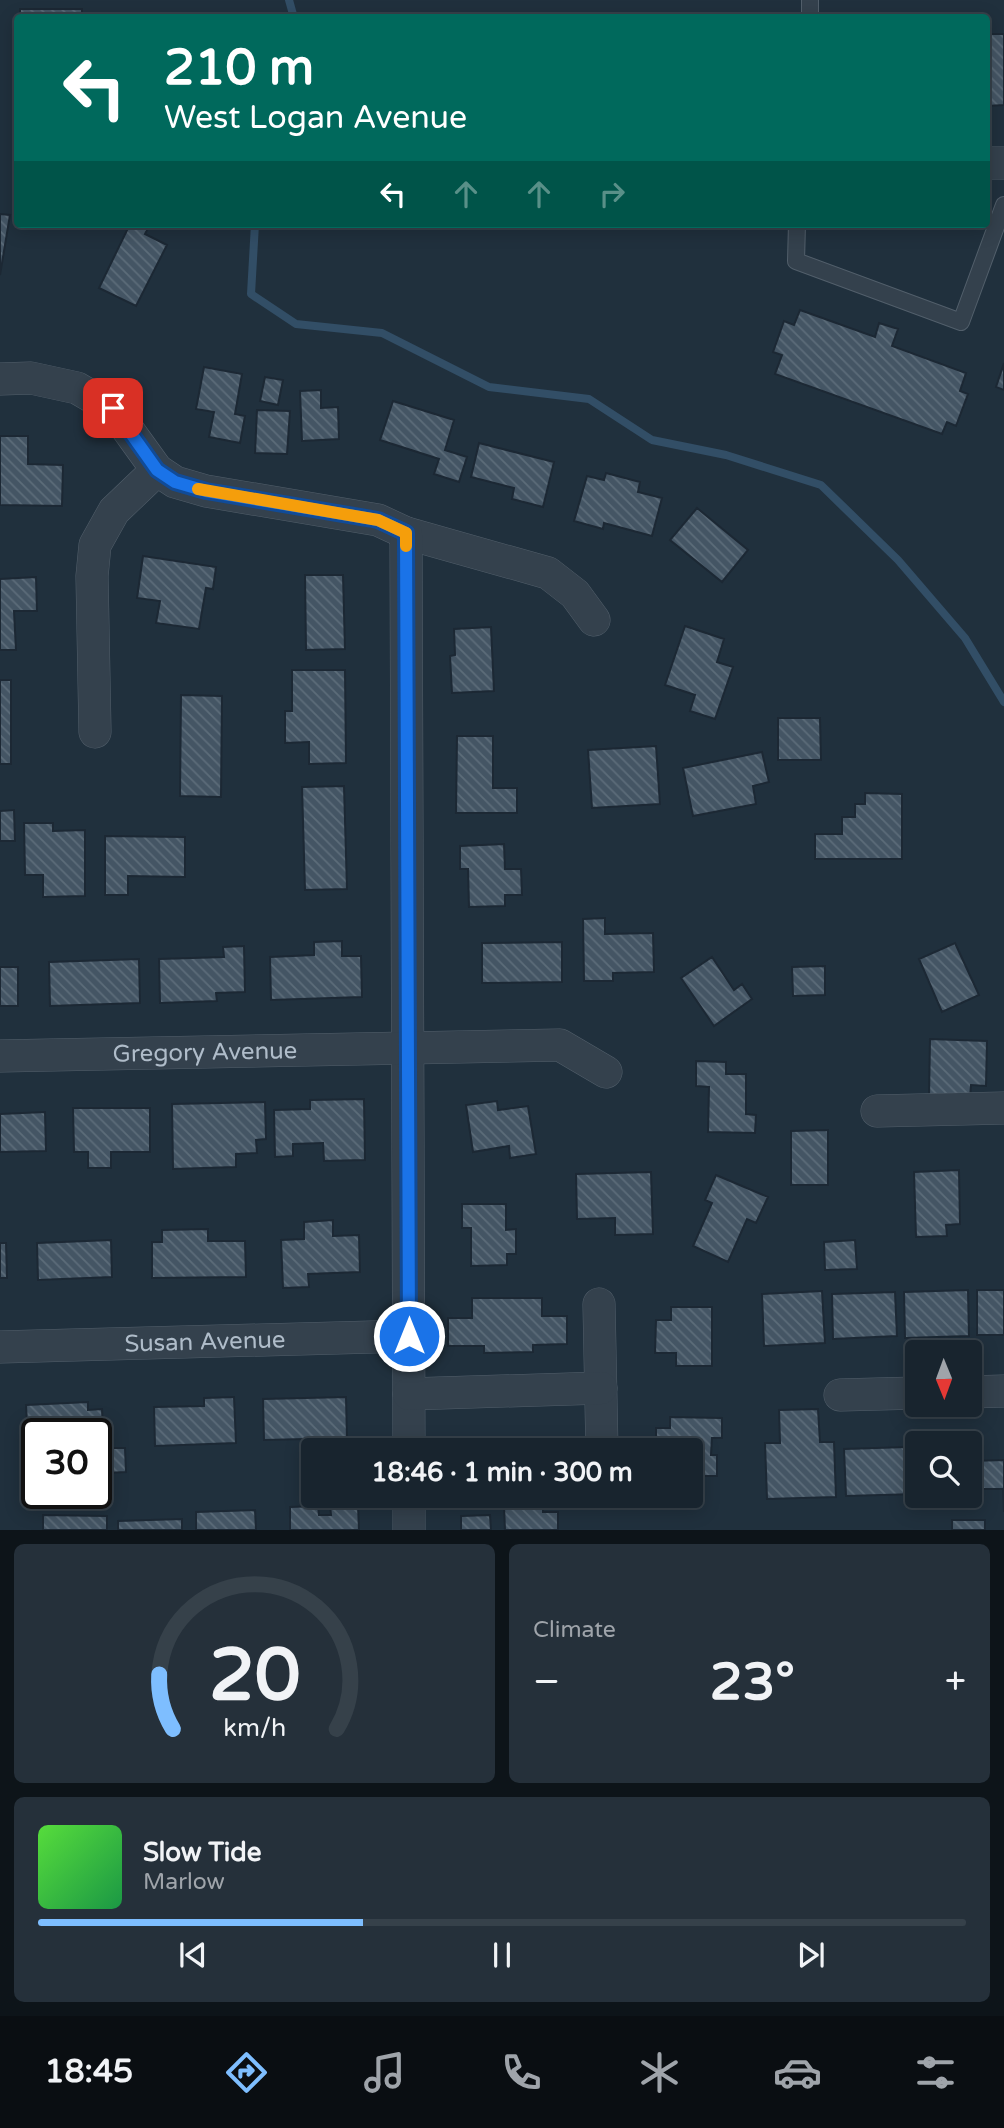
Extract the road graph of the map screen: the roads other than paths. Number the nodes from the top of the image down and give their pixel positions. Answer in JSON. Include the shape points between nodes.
{"nodes":[{"id":1,"x":1004,"y":205,"type":"edge"},
{"id":2,"x":797,"y":228,"type":"edge"},
{"id":3,"x":0,"y":379,"type":"edge"},
{"id":4,"x":157,"y":470,"type":"junction"},
{"id":5,"x":406,"y":533,"type":"junction"},
{"id":6,"x":594,"y":620,"type":"dead end"},
{"id":7,"x":95,"y":733,"type":"dead end"},
{"id":8,"x":410,"y":1047,"type":"junction"},
{"id":9,"x":0,"y":1056,"type":"edge"},
{"id":10,"x":606,"y":1072,"type":"dead end"},
{"id":11,"x":1004,"y":1108,"type":"edge"},
{"id":12,"x":877,"y":1111,"type":"dead end"},
{"id":13,"x":599,"y":1304,"type":"dead end"},
{"id":14,"x":409,"y":1336,"type":"junction"},
{"id":15,"x":0,"y":1346,"type":"edge"},
{"id":16,"x":601,"y":1388,"type":"junction"},
{"id":17,"x":1004,"y":1391,"type":"edge"},
{"id":18,"x":982,"y":1392,"type":"edge"},
{"id":19,"x":905,"y":1393,"type":"edge"},
{"id":20,"x":409,"y":1394,"type":"junction"},
{"id":21,"x":840,"y":1395,"type":"dead end"},
{"id":22,"x":409,"y":1438,"type":"edge"},
{"id":23,"x":602,"y":1438,"type":"edge"},
{"id":24,"x":409,"y":1508,"type":"edge"},
{"id":25,"x":409,"y":1530,"type":"edge"}],
"edges":[{"from":1,"to":2,"type":"lane","via":[[961,322],[796,261]]},
{"from":3,"to":4,"type":"street","via":[[31,379],[77,388],[113,408]]},
{"from":4,"to":5,"type":"street","via":[[175,482],[206,491],[378,520]]},
{"from":4,"to":7,"type":"street","via":[[114,511],[95,545]]},
{"from":5,"to":6,"type":"street","via":[[548,573],[575,594]]},
{"from":5,"to":8,"type":"street"},
{"from":8,"to":9,"type":"street","name":"Gregory Avenue"},
{"from":8,"to":10,"type":"street","name":"Gregory Avenue","via":[[560,1045]]},
{"from":8,"to":14,"type":"street"},
{"from":11,"to":12,"type":"street"},
{"from":13,"to":16,"type":"street"},
{"from":14,"to":15,"type":"street","name":"Susan Avenue"},
{"from":14,"to":20,"type":"street"},
{"from":16,"to":20,"type":"street"},
{"from":16,"to":23,"type":"street"},
{"from":17,"to":18,"type":"street"},
{"from":19,"to":21,"type":"street"},
{"from":20,"to":22,"type":"street"},
{"from":24,"to":25,"type":"street"}]}
